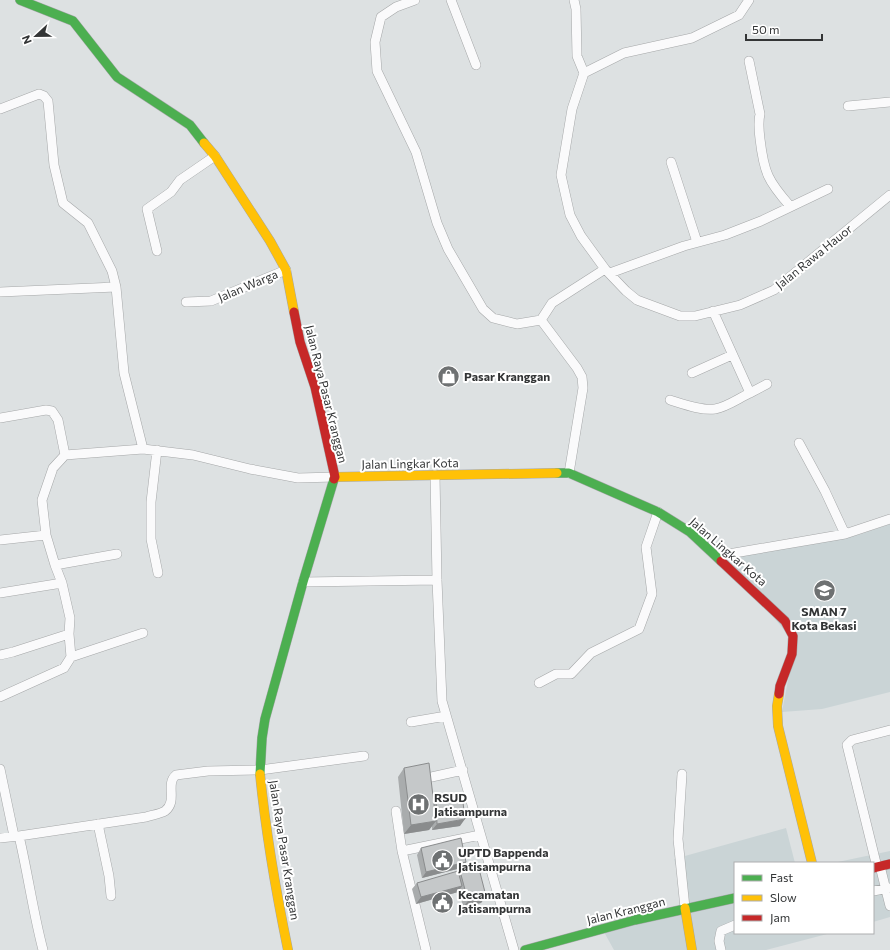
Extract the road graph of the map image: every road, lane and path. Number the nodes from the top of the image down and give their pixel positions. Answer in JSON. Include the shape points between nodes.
{"nodes":[{"id":1,"x":20,"y":0,"type":"edge"},
{"id":2,"x":415,"y":0,"type":"edge"},
{"id":3,"x":451,"y":0,"type":"edge"},
{"id":4,"x":574,"y":0,"type":"edge"},
{"id":5,"x":749,"y":0,"type":"edge"},
{"id":6,"x":749,"y":61,"type":"dead end"},
{"id":7,"x":476,"y":66,"type":"dead end"},
{"id":8,"x":584,"y":73,"type":"junction"},
{"id":9,"x":890,"y":102,"type":"edge"},
{"id":10,"x":848,"y":106,"type":"dead end"},
{"id":11,"x":0,"y":109,"type":"edge"},
{"id":12,"x":215,"y":156,"type":"junction"},
{"id":13,"x":671,"y":162,"type":"dead end"},
{"id":14,"x":828,"y":189,"type":"dead end"},
{"id":15,"x":890,"y":195,"type":"edge"},
{"id":16,"x":790,"y":206,"type":"junction"},
{"id":17,"x":698,"y":242,"type":"junction"},
{"id":18,"x":157,"y":251,"type":"dead end"},
{"id":19,"x":286,"y":270,"type":"junction"},
{"id":20,"x":607,"y":271,"type":"junction"},
{"id":21,"x":116,"y":287,"type":"junction"},
{"id":22,"x":0,"y":292,"type":"edge"},
{"id":23,"x":186,"y":302,"type":"dead end"},
{"id":24,"x":714,"y":311,"type":"junction"},
{"id":25,"x":542,"y":320,"type":"junction"},
{"id":26,"x":732,"y":355,"type":"junction"},
{"id":27,"x":692,"y":373,"type":"dead end"},
{"id":28,"x":767,"y":384,"type":"dead end"},
{"id":29,"x":750,"y":393,"type":"junction"},
{"id":30,"x":670,"y":400,"type":"dead end"},
{"id":31,"x":0,"y":418,"type":"edge"},
{"id":32,"x":799,"y":443,"type":"dead end"},
{"id":33,"x":143,"y":448,"type":"junction"},
{"id":34,"x":157,"y":450,"type":"junction"},
{"id":35,"x":65,"y":455,"type":"junction"},
{"id":36,"x":569,"y":473,"type":"junction"},
{"id":37,"x":435,"y":475,"type":"junction"},
{"id":38,"x":335,"y":477,"type":"junction"},
{"id":39,"x":658,"y":512,"type":"junction"},
{"id":40,"x":890,"y":519,"type":"edge"},
{"id":41,"x":845,"y":534,"type":"junction"},
{"id":42,"x":46,"y":535,"type":"junction"},
{"id":43,"x":0,"y":540,"type":"edge"},
{"id":44,"x":117,"y":554,"type":"dead end"},
{"id":45,"x":717,"y":556,"type":"junction"},
{"id":46,"x":55,"y":565,"type":"junction"},
{"id":47,"x":158,"y":573,"type":"dead end"},
{"id":48,"x":437,"y":580,"type":"junction"},
{"id":49,"x":303,"y":582,"type":"junction"},
{"id":50,"x":62,"y":583,"type":"junction"},
{"id":51,"x":0,"y":593,"type":"edge"},
{"id":52,"x":143,"y":633,"type":"dead end"},
{"id":53,"x":69,"y":634,"type":"junction"},
{"id":54,"x":0,"y":655,"type":"edge"},
{"id":55,"x":71,"y":657,"type":"junction"},
{"id":56,"x":539,"y":683,"type":"dead end"},
{"id":57,"x":0,"y":697,"type":"edge"},
{"id":58,"x":446,"y":716,"type":"junction"},
{"id":59,"x":411,"y":722,"type":"dead end"},
{"id":60,"x":890,"y":730,"type":"edge"},
{"id":61,"x":364,"y":756,"type":"dead end"},
{"id":62,"x":0,"y":769,"type":"edge"},
{"id":63,"x":260,"y":770,"type":"junction"},
{"id":64,"x":463,"y":770,"type":"junction"},
{"id":65,"x":682,"y":774,"type":"dead end"},
{"id":66,"x":427,"y":778,"type":"edge"},
{"id":67,"x":396,"y":811,"type":"dead end"},
{"id":68,"x":98,"y":824,"type":"junction"},
{"id":69,"x":480,"y":835,"type":"junction"},
{"id":70,"x":17,"y":836,"type":"junction"},
{"id":71,"x":0,"y":838,"type":"edge"},
{"id":72,"x":402,"y":851,"type":"junction"},
{"id":73,"x":812,"y":862,"type":"edge"},
{"id":74,"x":890,"y":864,"type":"edge"},
{"id":75,"x":877,"y":867,"type":"edge"},
{"id":76,"x":888,"y":888,"type":"edge"},
{"id":77,"x":874,"y":892,"type":"edge"},
{"id":78,"x":111,"y":896,"type":"dead end"},
{"id":79,"x":734,"y":898,"type":"edge"},
{"id":80,"x":890,"y":906,"type":"edge"},
{"id":81,"x":685,"y":908,"type":"junction"},
{"id":82,"x":734,"y":925,"type":"edge"},
{"id":83,"x":43,"y":950,"type":"edge"},
{"id":84,"x":288,"y":950,"type":"edge"},
{"id":85,"x":426,"y":950,"type":"edge"},
{"id":86,"x":514,"y":950,"type":"edge"},
{"id":87,"x":525,"y":950,"type":"edge"},
{"id":88,"x":692,"y":950,"type":"edge"},
{"id":89,"x":721,"y":950,"type":"edge"}],
"edges":[{"from":1,"to":12,"type":"main road","name":"Jalan Raya Pasar Kranggan","via":[[73,21],[117,77],[190,125]]},
{"from":2,"to":25,"type":"street","via":[[396,7],[381,17],[375,42],[377,71],[416,152],[437,223],[448,249],[483,310],[493,318],[517,324]]},
{"from":3,"to":7,"type":"street"},
{"from":4,"to":8,"type":"street","via":[[577,56]]},
{"from":5,"to":8,"type":"street","via":[[739,15],[692,38],[624,53]]},
{"from":6,"to":16,"type":"street","via":[[760,114],[758,122],[765,170],[774,187]]},
{"from":8,"to":20,"type":"street","name":"Jalan Rawa Hauor","via":[[572,109],[561,174],[570,215],[581,236]]},
{"from":9,"to":10,"type":"street"},
{"from":11,"to":21,"type":"street","via":[[39,94],[48,101],[54,165],[64,203],[88,223],[112,271]]},
{"from":12,"to":18,"type":"street","via":[[180,180],[171,192],[147,209]]},
{"from":12,"to":19,"type":"main road","name":"Jalan Raya Pasar Kranggan"},
{"from":13,"to":17,"type":"street"},
{"from":14,"to":16,"type":"street"},
{"from":15,"to":24,"type":"street","name":"Jalan Rawa Hauor","via":[[774,290],[740,305]]},
{"from":16,"to":17,"type":"street","via":[[725,235]]},
{"from":17,"to":20,"type":"street"},
{"from":19,"to":23,"type":"street","name":"Jalan Warga","via":[[211,301]]},
{"from":19,"to":38,"type":"main road","name":"Jalan Raya Pasar Kranggan","via":[[300,342],[315,387]]},
{"from":20,"to":24,"type":"street","name":"Jalan Rawa Hauor","via":[[637,300],[680,316],[696,316]]},
{"from":20,"to":25,"type":"street","via":[[552,303]]},
{"from":21,"to":22,"type":"street"},
{"from":21,"to":33,"type":"street","via":[[124,373]]},
{"from":24,"to":26,"type":"street"},
{"from":25,"to":36,"type":"street","via":[[582,377],[583,388]]},
{"from":26,"to":27,"type":"street"},
{"from":26,"to":29,"type":"street"},
{"from":28,"to":29,"type":"street"},
{"from":29,"to":30,"type":"street","via":[[713,409]]},
{"from":31,"to":35,"type":"street","via":[[52,411],[58,420]]},
{"from":32,"to":41,"type":"street"},
{"from":33,"to":34,"type":"street"},
{"from":33,"to":35,"type":"street"},
{"from":34,"to":38,"type":"street","via":[[193,455],[250,470],[298,478]]},
{"from":34,"to":47,"type":"street","via":[[151,539]]},
{"from":35,"to":42,"type":"street","via":[[53,468],[42,500]]},
{"from":36,"to":37,"type":"main road","name":"Jalan Lingkar Kota"},
{"from":36,"to":39,"type":"main road","name":"Jalan Lingkar Kota"},
{"from":37,"to":38,"type":"main road","name":"Jalan Lingkar Kota"},
{"from":37,"to":48,"type":"street"},
{"from":38,"to":49,"type":"main road","name":"Jalan Raya Pasar Kranggan"},
{"from":39,"to":45,"type":"main road","name":"Jalan Lingkar Kota","via":[[690,532]]},
{"from":39,"to":56,"type":"street","via":[[646,547],[652,594],[638,629],[591,653],[571,674],[556,674]]},
{"from":40,"to":41,"type":"street"},
{"from":41,"to":45,"type":"street"},
{"from":42,"to":43,"type":"street"},
{"from":42,"to":46,"type":"street"},
{"from":44,"to":46,"type":"street"},
{"from":45,"to":73,"type":"main road","name":"Jalan Lingkar Kota","via":[[785,621],[794,636],[792,654],[780,686],[778,726]]},
{"from":46,"to":50,"type":"street"},
{"from":48,"to":49,"type":"street"},
{"from":48,"to":58,"type":"street","via":[[441,692]]},
{"from":49,"to":63,"type":"main road","name":"Jalan Raya Pasar Kranggan","via":[[265,719]]},
{"from":50,"to":51,"type":"street"},
{"from":50,"to":53,"type":"street","via":[[70,618]]},
{"from":52,"to":55,"type":"street"},
{"from":53,"to":54,"type":"street"},
{"from":53,"to":55,"type":"street"},
{"from":55,"to":57,"type":"street","via":[[64,668]]},
{"from":58,"to":59,"type":"street"},
{"from":58,"to":64,"type":"street"},
{"from":60,"to":75,"type":"street","via":[[852,740],[847,745]]},
{"from":61,"to":63,"type":"street"},
{"from":62,"to":70,"type":"street"},
{"from":63,"to":68,"type":"street","via":[[208,771],[176,775],[172,782],[171,803],[165,811],[146,817]]},
{"from":63,"to":84,"type":"main road","name":"Jalan Raya Pasar Kranggan","via":[[276,893]]},
{"from":64,"to":66,"type":"street"},
{"from":64,"to":69,"type":"street"},
{"from":65,"to":81,"type":"street","via":[[678,839]]},
{"from":67,"to":72,"type":"street"},
{"from":68,"to":70,"type":"street"},
{"from":68,"to":78,"type":"street"},
{"from":69,"to":72,"type":"street"},
{"from":69,"to":86,"type":"street"},
{"from":70,"to":71,"type":"street"},
{"from":70,"to":83,"type":"street","via":[[28,873]]},
{"from":72,"to":85,"type":"street"},
{"from":74,"to":75,"type":"main road"},
{"from":75,"to":76,"type":"street"},
{"from":76,"to":77,"type":"street"},
{"from":76,"to":80,"type":"street"},
{"from":79,"to":81,"type":"main road","name":"Jalan Kranggan"},
{"from":81,"to":87,"type":"main road","name":"Jalan Kranggan"},
{"from":81,"to":88,"type":"main road"},
{"from":82,"to":89,"type":"street","via":[[721,931]]}]}
